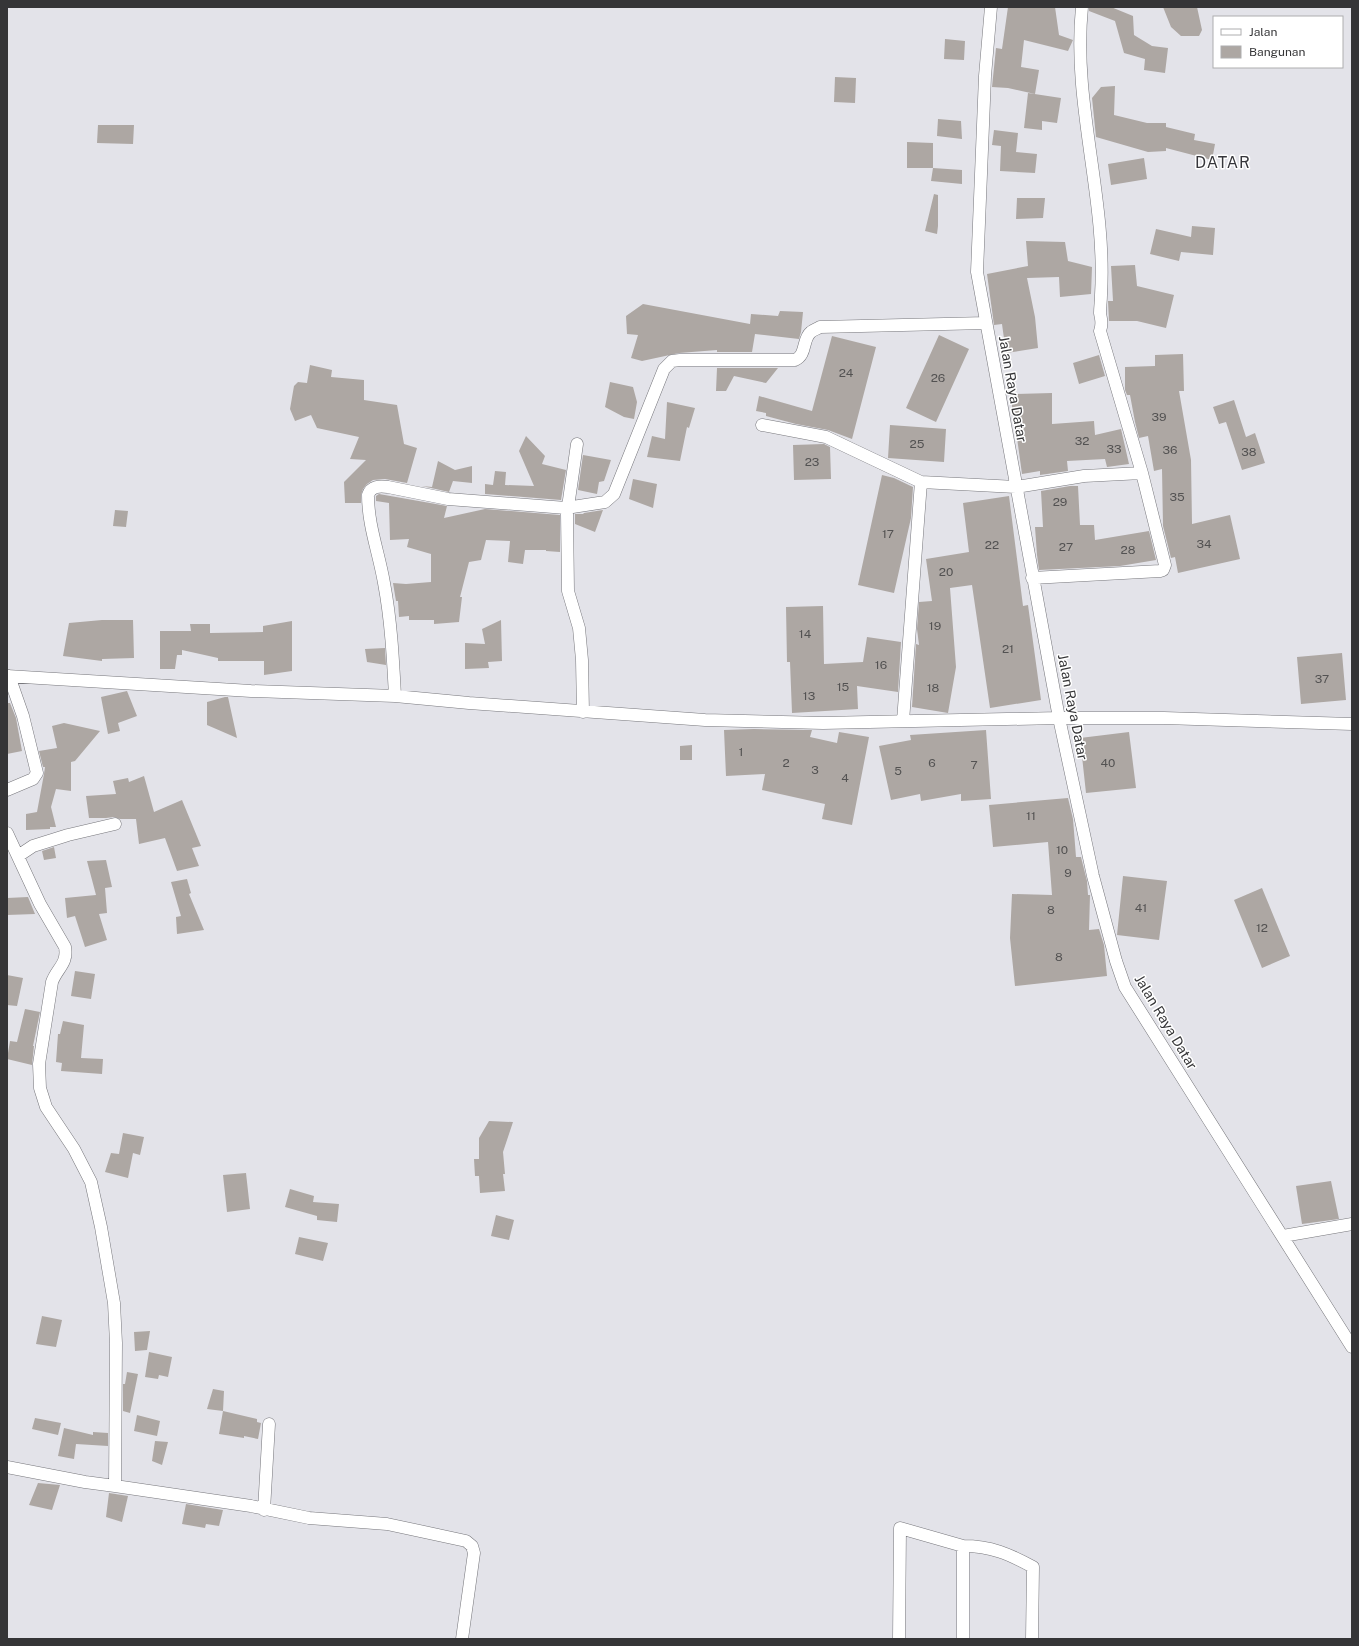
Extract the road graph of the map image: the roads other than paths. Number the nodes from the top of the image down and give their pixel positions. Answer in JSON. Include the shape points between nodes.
{"nodes":[{"id":1,"x":991,"y":7,"type":"edge"},
{"id":2,"x":1082,"y":7,"type":"edge"},
{"id":3,"x":986,"y":324,"type":"junction"},
{"id":4,"x":762,"y":425,"type":"dead end"},
{"id":5,"x":577,"y":444,"type":"dead end"},
{"id":6,"x":1142,"y":473,"type":"junction"},
{"id":7,"x":921,"y":482,"type":"junction"},
{"id":8,"x":1016,"y":487,"type":"junction"},
{"id":9,"x":566,"y":508,"type":"junction"},
{"id":10,"x":1032,"y":578,"type":"junction"},
{"id":11,"x":8,"y":676,"type":"edge"},
{"id":12,"x":395,"y":696,"type":"junction"},
{"id":13,"x":583,"y":712,"type":"junction"},
{"id":14,"x":1059,"y":718,"type":"junction"},
{"id":15,"x":903,"y":721,"type":"junction"},
{"id":16,"x":1352,"y":724,"type":"edge"},
{"id":17,"x":7,"y":790,"type":"edge"},
{"id":18,"x":115,"y":824,"type":"dead end"},
{"id":19,"x":7,"y":833,"type":"edge"},
{"id":20,"x":18,"y":856,"type":"junction"},
{"id":21,"x":1352,"y":1224,"type":"edge"},
{"id":22,"x":1283,"y":1236,"type":"junction"},
{"id":23,"x":1352,"y":1347,"type":"edge"},
{"id":24,"x":269,"y":1424,"type":"dead end"},
{"id":25,"x":7,"y":1467,"type":"edge"},
{"id":26,"x":115,"y":1486,"type":"junction"},
{"id":27,"x":264,"y":1510,"type":"junction"},
{"id":28,"x":963,"y":1546,"type":"junction"},
{"id":29,"x":462,"y":1639,"type":"edge"},
{"id":30,"x":899,"y":1639,"type":"edge"},
{"id":31,"x":963,"y":1639,"type":"edge"},
{"id":32,"x":1032,"y":1639,"type":"edge"}],
"edges":[{"from":1,"to":3,"type":"street","name":"Jalan Raya Datar","via":[[985,76],[977,272]]},
{"from":2,"to":6,"type":"street","via":[[1082,88],[1102,243],[1100,314],[1103,323],[1100,331]]},
{"from":3,"to":8,"type":"street","name":"Jalan Raya Datar"},
{"from":3,"to":9,"type":"street","via":[[820,327],[811,331],[803,352],[794,360],[672,361],[664,369],[614,494],[605,502]]},
{"from":4,"to":7,"type":"street","via":[[826,438]]},
{"from":5,"to":9,"type":"street"},
{"from":6,"to":8,"type":"street","via":[[1084,476]]},
{"from":6,"to":10,"type":"street","via":[[1165,562],[1163,570]]},
{"from":7,"to":8,"type":"street"},
{"from":7,"to":15,"type":"street"},
{"from":8,"to":10,"type":"street","name":"Jalan Raya Datar"},
{"from":9,"to":12,"type":"street","via":[[448,499],[384,486],[369,491],[370,523],[384,582],[392,641]]},
{"from":9,"to":13,"type":"street","via":[[568,591],[580,635]]},
{"from":10,"to":14,"type":"street","name":"Jalan Raya Datar"},
{"from":11,"to":12,"type":"street","via":[[251,691]]},
{"from":11,"to":17,"type":"street","via":[[23,716],[37,773],[33,780]]},
{"from":12,"to":13,"type":"street"},
{"from":13,"to":15,"type":"street","via":[[740,721]]},
{"from":14,"to":15,"type":"street"},
{"from":14,"to":16,"type":"street","via":[[1207,719]]},
{"from":14,"to":22,"type":"street","name":"Jalan Raya Datar","via":[[1093,876],[1125,987]]},
{"from":18,"to":20,"type":"street","via":[[33,846]]},
{"from":19,"to":20,"type":"street"},
{"from":20,"to":26,"type":"street","via":[[40,904],[65,947],[64,963],[52,982],[39,1064],[40,1088],[46,1107],[74,1149],[91,1182],[101,1227],[114,1303]]},
{"from":21,"to":22,"type":"street"},
{"from":22,"to":23,"type":"street","name":"Jalan Raya Datar"},
{"from":24,"to":27,"type":"street"},
{"from":25,"to":26,"type":"street"},
{"from":26,"to":27,"type":"street"},
{"from":27,"to":29,"type":"street","via":[[309,1518],[388,1524],[466,1541],[472,1546],[474,1553]]},
{"from":28,"to":30,"type":"street","via":[[900,1528]]},
{"from":28,"to":31,"type":"street"},
{"from":28,"to":32,"type":"street","via":[[978,1546],[1009,1554],[1033,1567]]}]}
